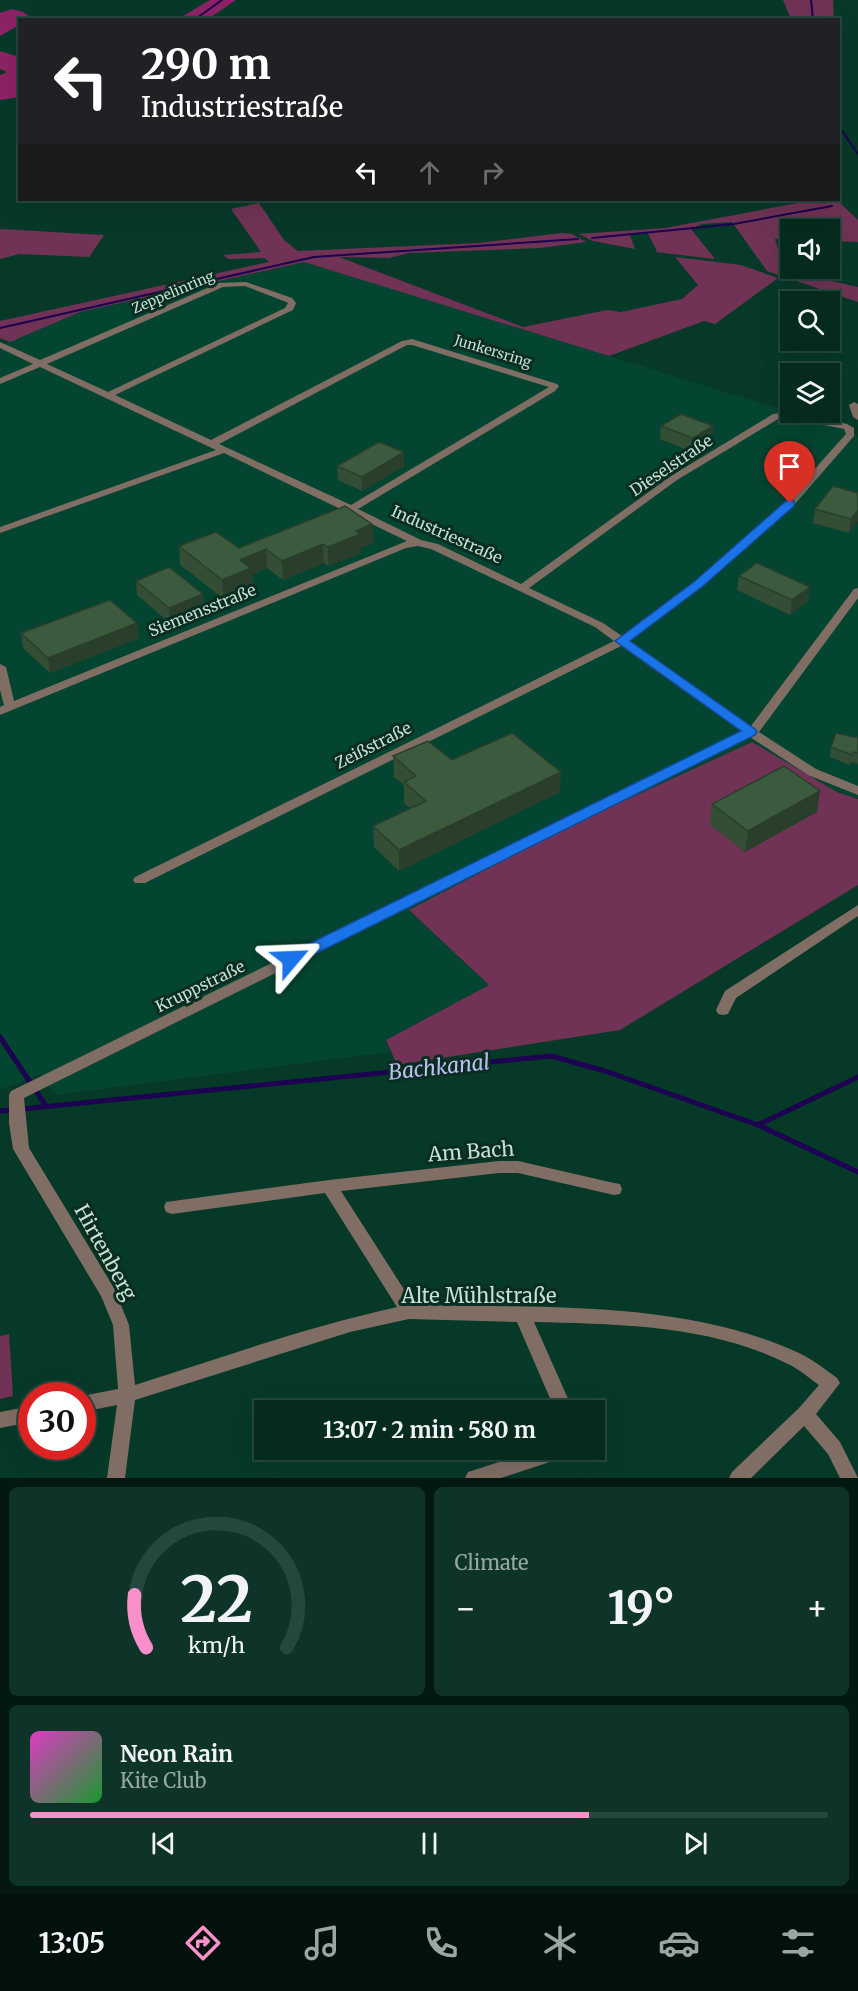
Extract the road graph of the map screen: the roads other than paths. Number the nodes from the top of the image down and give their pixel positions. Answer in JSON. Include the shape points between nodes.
{"nodes":[{"id":1,"x":0,"y":345,"type":"edge"},
{"id":2,"x":41,"y":363,"type":"junction"},
{"id":3,"x":0,"y":381,"type":"edge"},
{"id":4,"x":110,"y":395,"type":"junction"},
{"id":5,"x":854,"y":405,"type":"dead end"},
{"id":6,"x":858,"y":417,"type":"edge"},
{"id":7,"x":851,"y":430,"type":"joint"},
{"id":8,"x":211,"y":444,"type":"junction"},
{"id":9,"x":224,"y":450,"type":"junction"},
{"id":10,"x":351,"y":508,"type":"junction"},
{"id":11,"x":0,"y":530,"type":"edge"},
{"id":12,"x":418,"y":543,"type":"junction"},
{"id":13,"x":523,"y":587,"type":"junction"},
{"id":14,"x":858,"y":591,"type":"edge"},
{"id":15,"x":622,"y":641,"type":"junction"},
{"id":16,"x":0,"y":667,"type":"edge"},
{"id":17,"x":5,"y":709,"type":"edge"},
{"id":18,"x":751,"y":732,"type":"junction"},
{"id":19,"x":858,"y":791,"type":"edge"},
{"id":20,"x":141,"y":880,"type":"dead end"},
{"id":21,"x":858,"y":910,"type":"edge"},
{"id":22,"x":723,"y":1010,"type":"dead end"},
{"id":23,"x":46,"y":1080,"type":"joint"},
{"id":24,"x":329,"y":1186,"type":"junction"},
{"id":25,"x":614,"y":1189,"type":"dead end"},
{"id":26,"x":172,"y":1207,"type":"dead end"},
{"id":27,"x":409,"y":1312,"type":"junction"},
{"id":28,"x":522,"y":1315,"type":"junction"},
{"id":29,"x":127,"y":1395,"type":"junction"},
{"id":30,"x":560,"y":1400,"type":"edge"},
{"id":31,"x":96,"y":1401,"type":"edge"},
{"id":32,"x":805,"y":1414,"type":"junction"},
{"id":33,"x":18,"y":1417,"type":"edge"},
{"id":34,"x":0,"y":1420,"type":"edge"},
{"id":35,"x":531,"y":1460,"type":"edge"},
{"id":36,"x":116,"y":1478,"type":"edge"},
{"id":37,"x":474,"y":1478,"type":"edge"},
{"id":38,"x":738,"y":1478,"type":"edge"},
{"id":39,"x":850,"y":1478,"type":"edge"}],
"edges":[{"from":1,"to":2,"type":"street","name":"Industriestraße"},
{"from":2,"to":3,"type":"street"},
{"from":2,"to":4,"type":"street","name":"Industriestraße"},
{"from":2,"to":4,"type":"street","name":"Zeppelinring","via":[[222,285],[246,284],[292,303],[289,310]]},
{"from":4,"to":8,"type":"street","name":"Industriestraße"},
{"from":5,"to":6,"type":"street"},
{"from":7,"to":13,"type":"street","name":"Dieselstraße","via":[[789,415],[776,416],[674,478]]},
{"from":7,"to":15,"type":"street","name":"Zeißstraße","via":[[795,499],[699,584]]},
{"from":8,"to":9,"type":"street","name":"Industriestraße"},
{"from":8,"to":10,"type":"street","name":"Junkersring","via":[[405,343],[554,386]]},
{"from":9,"to":10,"type":"street","name":"Industriestraße"},
{"from":9,"to":11,"type":"street"},
{"from":10,"to":12,"type":"street","name":"Industriestraße"},
{"from":12,"to":13,"type":"street","name":"Industriestraße","via":[[434,546]]},
{"from":12,"to":17,"type":"street","name":"Siemensstraße","via":[[404,545]]},
{"from":13,"to":15,"type":"street","name":"Industriestraße","via":[[574,611]]},
{"from":14,"to":18,"type":"street"},
{"from":15,"to":18,"type":"street","name":"Industriestraße"},
{"from":15,"to":20,"type":"street","name":"Zeißstraße"},
{"from":16,"to":17,"type":"street"},
{"from":18,"to":19,"type":"street","name":"Industriestraße","via":[[812,772]]},
{"from":18,"to":23,"type":"street","name":"Kruppstraße"},
{"from":21,"to":22,"type":"street","via":[[730,995]]},
{"from":23,"to":29,"type":"street","name":"Hirtenberg","via":[[16,1095],[21,1149],[108,1293],[121,1325]]},
{"from":24,"to":25,"type":"street","name":"Am Bach","via":[[518,1167]]},
{"from":24,"to":26,"type":"street","name":"Am Bach"},
{"from":24,"to":27,"type":"street"},
{"from":27,"to":28,"type":"street","name":"Alte Mühlstraße"},
{"from":27,"to":29,"type":"street","name":"Alte Mühlstraße","via":[[350,1325]]},
{"from":28,"to":30,"type":"street"},
{"from":28,"to":32,"type":"street","name":"Alte Mühlstraße","via":[[638,1320],[706,1329],[753,1342],[795,1359],[831,1383]]},
{"from":29,"to":31,"type":"street","name":"Alte Mühlstraße"},
{"from":29,"to":36,"type":"street","name":"Hirtenberg"},
{"from":32,"to":38,"type":"street"},
{"from":32,"to":39,"type":"street","via":[[834,1448]]},
{"from":33,"to":34,"type":"street"},
{"from":35,"to":37,"type":"street"}]}
